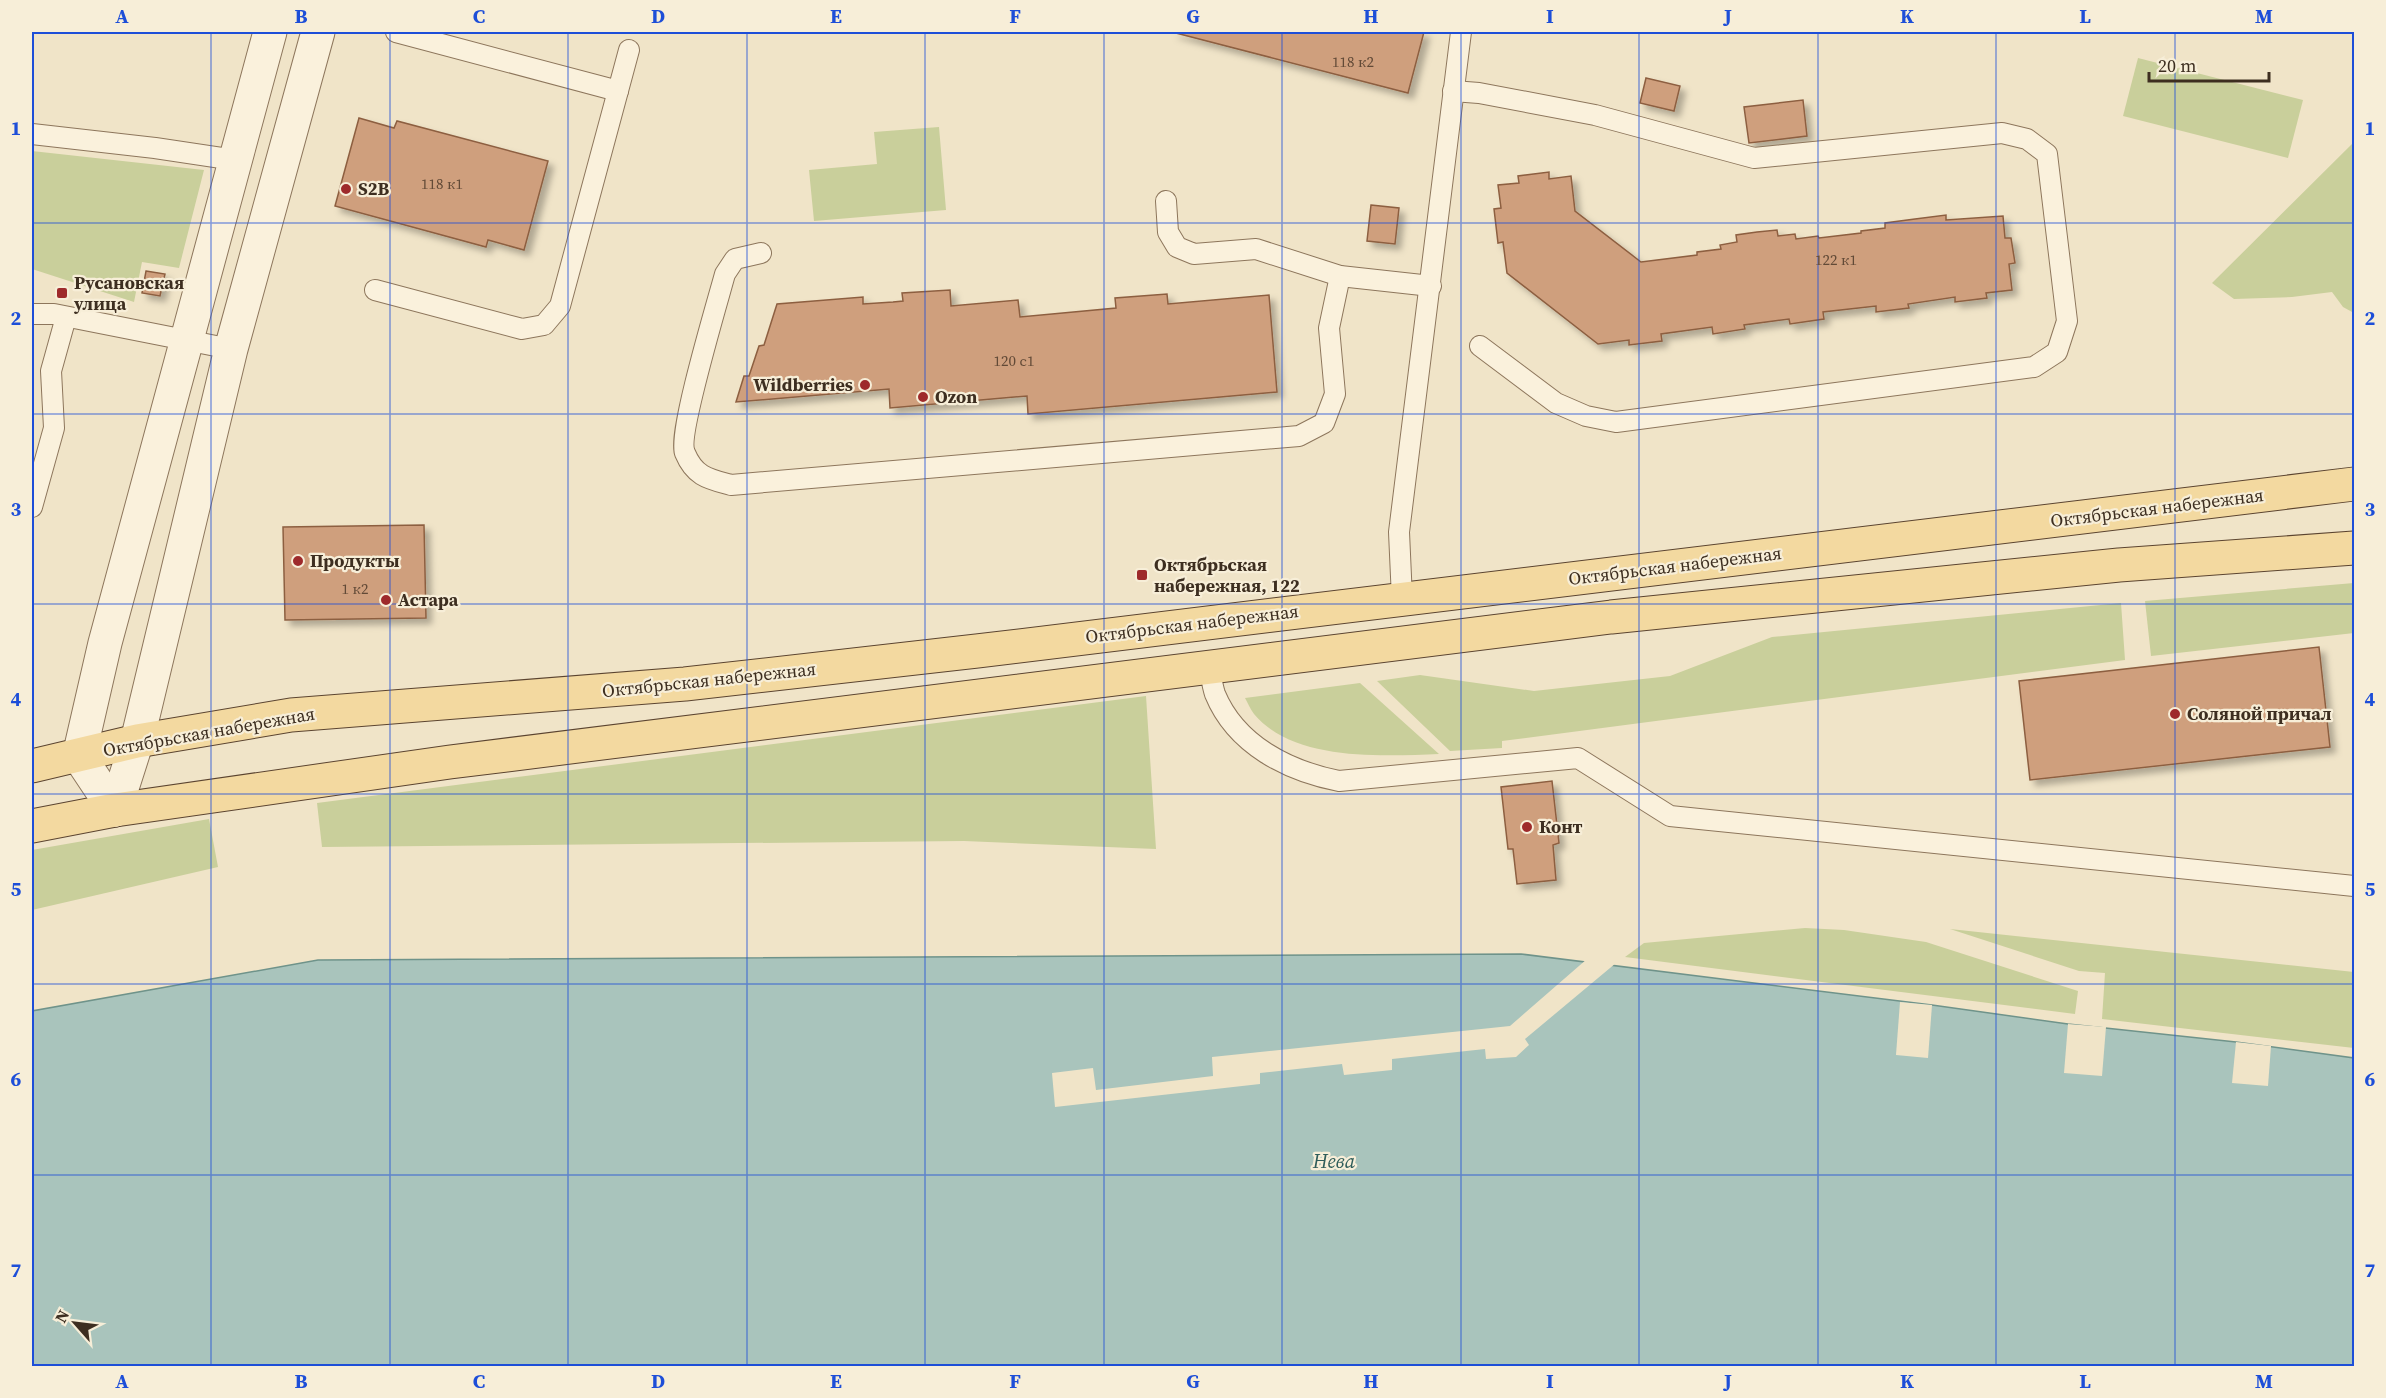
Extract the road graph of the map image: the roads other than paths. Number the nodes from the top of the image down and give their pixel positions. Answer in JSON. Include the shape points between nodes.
{"nodes":[{"id":1,"x":270,"y":32,"type":"edge"},
{"id":2,"x":318,"y":32,"type":"edge"},
{"id":3,"x":396,"y":32,"type":"edge"},
{"id":4,"x":1461,"y":32,"type":"edge"},
{"id":5,"x":629,"y":50,"type":"dead end"},
{"id":6,"x":618,"y":91,"type":"junction"},
{"id":7,"x":1454,"y":91,"type":"junction"},
{"id":8,"x":32,"y":134,"type":"edge"},
{"id":9,"x":235,"y":160,"type":"junction"},
{"id":10,"x":1166,"y":201,"type":"dead end"},
{"id":11,"x":761,"y":253,"type":"dead end"},
{"id":12,"x":1340,"y":276,"type":"junction"},
{"id":13,"x":1431,"y":286,"type":"junction"},
{"id":14,"x":375,"y":290,"type":"dead end"},
{"id":15,"x":32,"y":314,"type":"edge"},
{"id":16,"x":66,"y":317,"type":"junction"},
{"id":17,"x":187,"y":339,"type":"junction"},
{"id":18,"x":1479,"y":346,"type":"dead end"},
{"id":19,"x":231,"y":349,"type":"junction"},
{"id":20,"x":2355,"y":484,"type":"edge"},
{"id":21,"x":32,"y":507,"type":"edge"},
{"id":22,"x":2355,"y":548,"type":"edge"},
{"id":23,"x":1402,"y":599,"type":"junction"},
{"id":24,"x":1209,"y":666,"type":"junction"},
{"id":25,"x":137,"y":741,"type":"junction"},
{"id":26,"x":80,"y":756,"type":"junction"},
{"id":27,"x":32,"y":766,"type":"edge"},
{"id":28,"x":115,"y":810,"type":"junction"},
{"id":29,"x":32,"y":826,"type":"edge"},
{"id":30,"x":2355,"y":886,"type":"edge"}],
"edges":[{"from":1,"to":9,"type":"street"},
{"from":2,"to":19,"type":"street"},
{"from":3,"to":6,"type":"lane"},
{"from":4,"to":7,"type":"lane"},
{"from":5,"to":6,"type":"lane"},
{"from":6,"to":14,"type":"lane","via":[[560,306],[544,325],[522,329]]},
{"from":7,"to":13,"type":"lane"},
{"from":7,"to":18,"type":"lane","via":[[1595,115],[1755,158],[2002,133],[2027,139],[2047,154],[2067,321],[2057,352],[2034,367],[1617,422],[1586,416],[1556,403]]},
{"from":8,"to":9,"type":"lane"},
{"from":9,"to":17,"type":"street"},
{"from":10,"to":12,"type":"lane","via":[[1168,232],[1177,248],[1194,255],[1256,249]]},
{"from":11,"to":12,"type":"lane","via":[[735,259],[725,274],[687,421],[684,451],[690,460],[702,477],[731,485],[1299,436],[1324,423],[1335,394],[1329,328]]},
{"from":12,"to":13,"type":"lane"},
{"from":13,"to":23,"type":"lane","via":[[1399,532]]},
{"from":15,"to":16,"type":"lane"},
{"from":16,"to":17,"type":"lane"},
{"from":16,"to":21,"type":"lane","via":[[51,371],[54,428]]},
{"from":17,"to":19,"type":"lane"},
{"from":17,"to":26,"type":"street","via":[[105,643]]},
{"from":19,"to":25,"type":"street"},
{"from":20,"to":23,"type":"main road","name":"Октябрьская набережная"},
{"from":22,"to":24,"type":"main road","via":[[2119,565],[1611,617]]},
{"from":23,"to":25,"type":"main road","name":"Октябрьская набережная","via":[[685,684],[291,715]]},
{"from":24,"to":28,"type":"main road","via":[[450,762]]},
{"from":24,"to":30,"type":"lane","via":[[1215,693],[1252,743],[1281,763],[1339,782],[1578,758],[1670,816]]},
{"from":25,"to":26,"type":"main road","name":"Октябрьская набережная"},
{"from":25,"to":28,"type":"street"},
{"from":26,"to":27,"type":"main road","name":"Октябрьская набережная"},
{"from":26,"to":28,"type":"street"},
{"from":28,"to":29,"type":"main road"}]}
